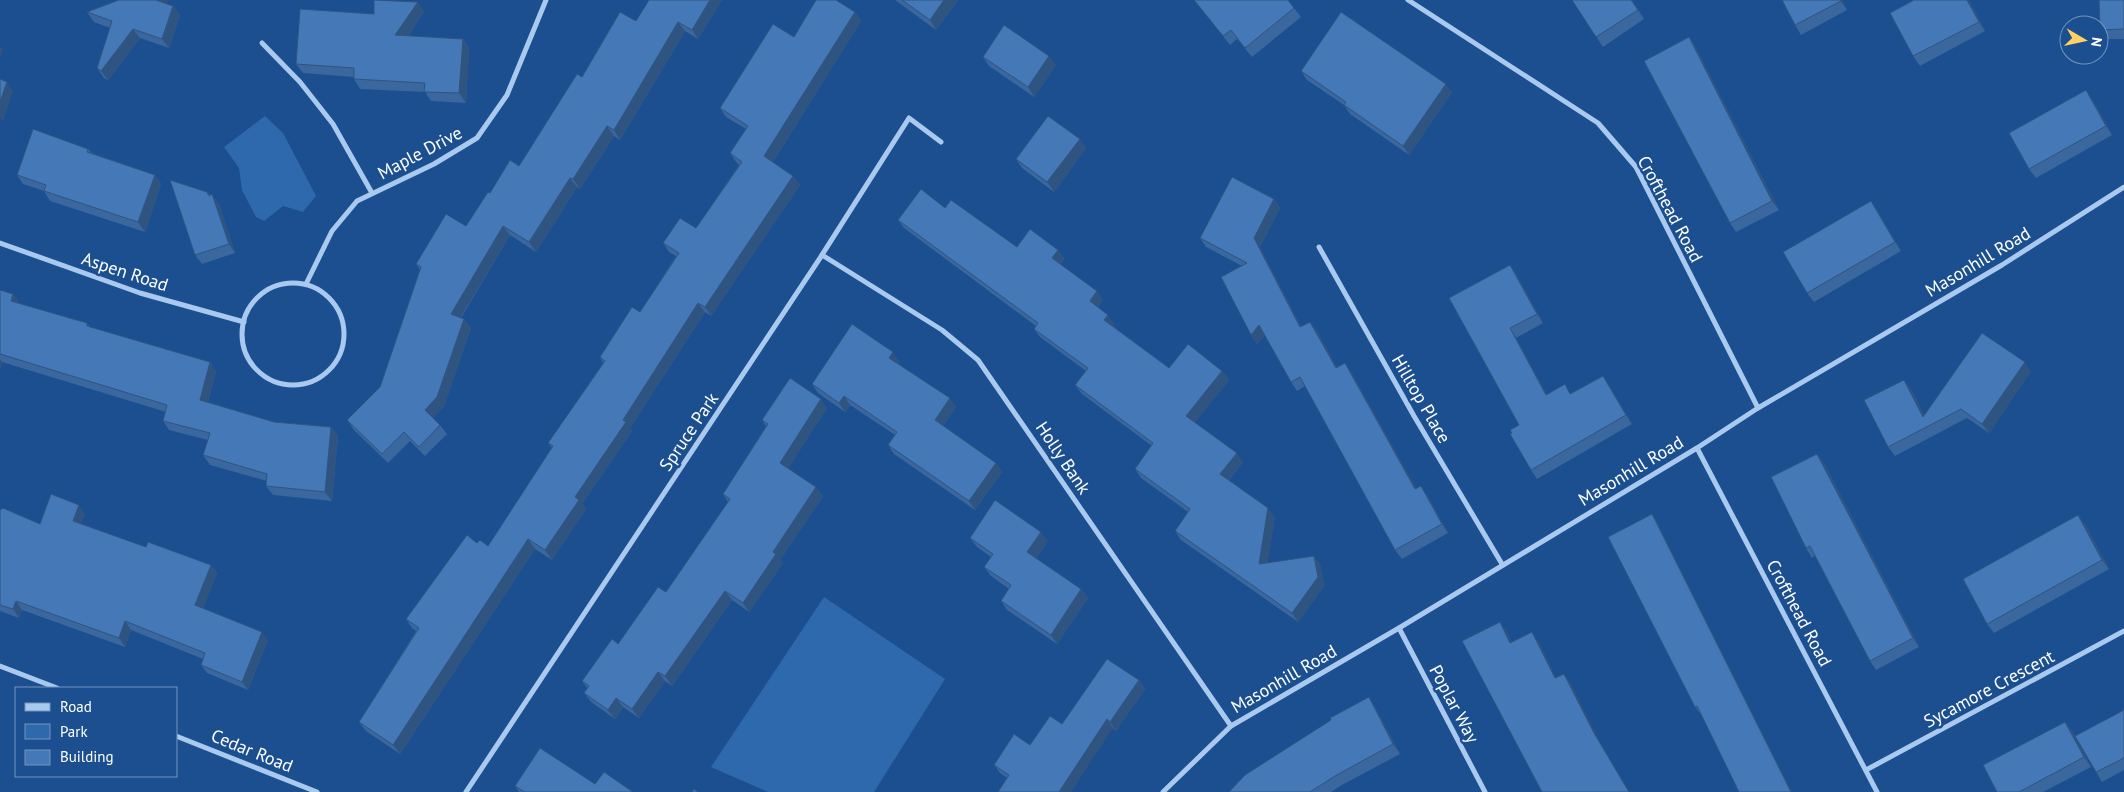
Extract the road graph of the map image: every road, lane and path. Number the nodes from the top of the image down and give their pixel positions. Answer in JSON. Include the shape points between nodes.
{"nodes":[{"id":1,"x":546,"y":0,"type":"edge"},
{"id":2,"x":1408,"y":0,"type":"edge"},
{"id":3,"x":262,"y":43,"type":"dead end"},
{"id":4,"x":941,"y":142,"type":"dead end"},
{"id":5,"x":2124,"y":187,"type":"edge"},
{"id":6,"x":372,"y":194,"type":"junction"},
{"id":7,"x":0,"y":243,"type":"edge"},
{"id":8,"x":1319,"y":247,"type":"dead end"},
{"id":9,"x":822,"y":255,"type":"junction"},
{"id":10,"x":306,"y":284,"type":"junction"},
{"id":11,"x":244,"y":322,"type":"junction"},
{"id":12,"x":1758,"y":408,"type":"junction"},
{"id":13,"x":1697,"y":448,"type":"junction"},
{"id":14,"x":1502,"y":564,"type":"junction"},
{"id":15,"x":1398,"y":628,"type":"junction"},
{"id":16,"x":2124,"y":631,"type":"edge"},
{"id":17,"x":0,"y":666,"type":"edge"},
{"id":18,"x":54,"y":687,"type":"edge"},
{"id":19,"x":1231,"y":726,"type":"junction"},
{"id":20,"x":178,"y":737,"type":"edge"},
{"id":21,"x":1866,"y":770,"type":"junction"},
{"id":22,"x":318,"y":792,"type":"edge"},
{"id":23,"x":466,"y":792,"type":"edge"},
{"id":24,"x":1162,"y":792,"type":"edge"},
{"id":25,"x":1485,"y":792,"type":"edge"},
{"id":26,"x":1876,"y":792,"type":"edge"}],
"edges":[{"from":1,"to":6,"type":"street","name":"Maple Drive","via":[[508,95],[477,138],[434,164]]},
{"from":2,"to":12,"type":"street","name":"Crofthead Road","via":[[1598,123],[1636,167]]},
{"from":3,"to":6,"type":"street","name":"Maple Drive","via":[[300,82],[333,124]]},
{"from":4,"to":9,"type":"street","name":"Spruce Park","via":[[908,118]]},
{"from":5,"to":12,"type":"street","name":"Masonhill Road","via":[[2002,265]]},
{"from":6,"to":10,"type":"street","name":"Maple Drive","via":[[357,200],[332,231]]},
{"from":7,"to":11,"type":"street","name":"Aspen Road","via":[[140,293]]},
{"from":8,"to":14,"type":"street","name":"Hilltop Place"},
{"from":9,"to":19,"type":"street","name":"Holly Bank","via":[[942,330],[978,360]]},
{"from":9,"to":23,"type":"street","name":"Spruce Park"},
{"from":10,"to":11,"type":"street","via":[[286,283],[267,290],[253,303]]},
{"from":10,"to":11,"type":"street","via":[[322,291],[342,319],[344,336],[341,352],[333,368],[320,379],[304,385],[286,385],[270,380],[256,370],[246,355],[242,339]]},
{"from":12,"to":13,"type":"street","name":"Masonhill Road"},
{"from":13,"to":14,"type":"street","name":"Masonhill Road"},
{"from":13,"to":21,"type":"street","name":"Crofthead Road"},
{"from":14,"to":15,"type":"street","name":"Masonhill Road"},
{"from":15,"to":19,"type":"street","name":"Masonhill Road"},
{"from":15,"to":25,"type":"street","name":"Poplar Way"},
{"from":16,"to":21,"type":"street","name":"Sycamore Crescent"},
{"from":17,"to":18,"type":"street"},
{"from":19,"to":24,"type":"street","name":"Masonhill Road"},
{"from":20,"to":22,"type":"street","name":"Cedar Road"},
{"from":21,"to":26,"type":"street","name":"Crofthead Road"}]}
